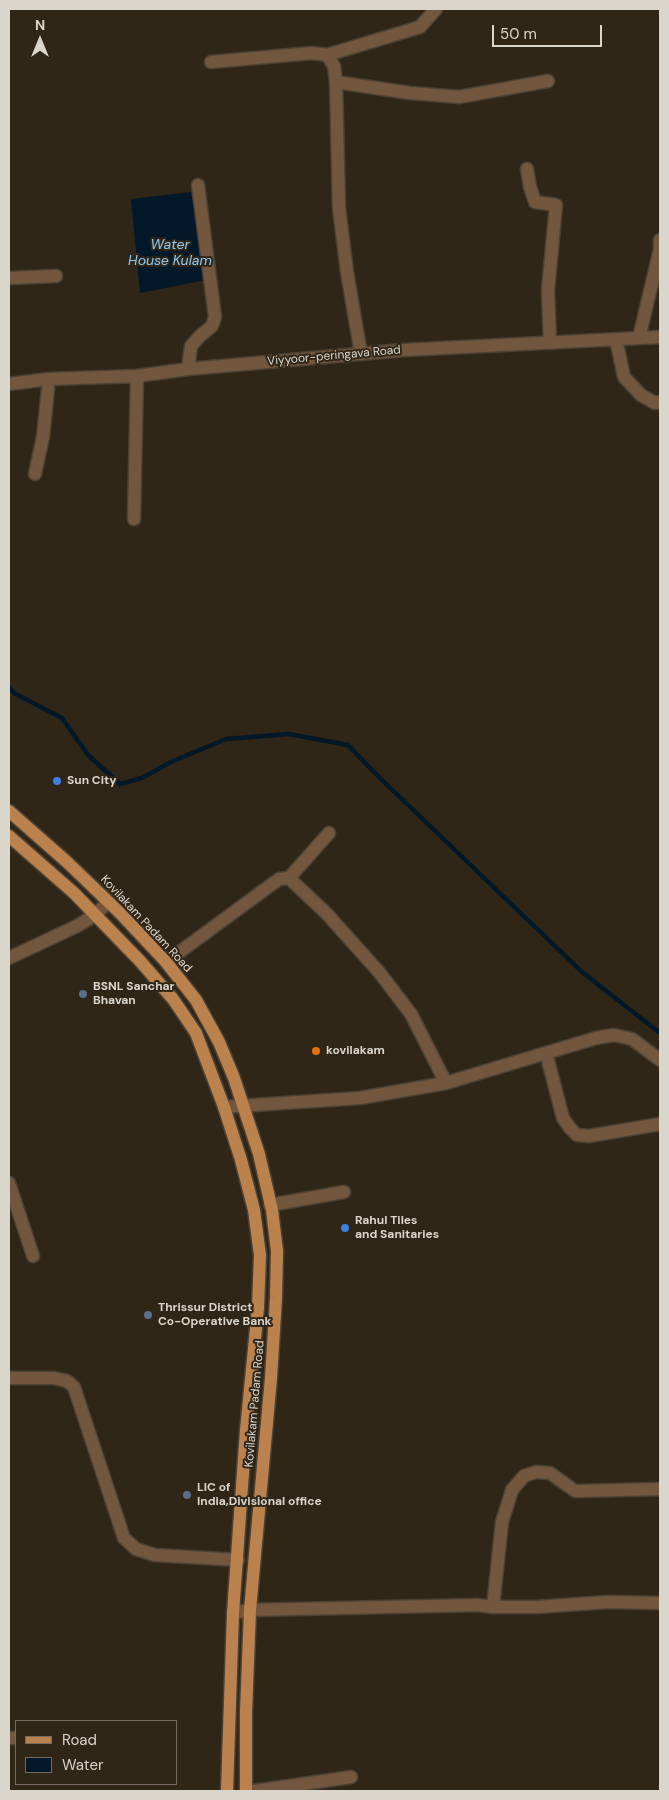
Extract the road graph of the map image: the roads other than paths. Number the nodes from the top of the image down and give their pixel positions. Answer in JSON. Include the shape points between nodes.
{"nodes":[{"id":1,"x":436,"y":9,"type":"edge"},
{"id":2,"x":327,"y":56,"type":"junction"},
{"id":3,"x":211,"y":62,"type":"dead end"},
{"id":4,"x":336,"y":82,"type":"junction"},
{"id":5,"x":548,"y":82,"type":"dead end"},
{"id":6,"x":527,"y":168,"type":"dead end"},
{"id":7,"x":198,"y":185,"type":"dead end"},
{"id":8,"x":660,"y":240,"type":"edge"},
{"id":9,"x":56,"y":276,"type":"dead end"},
{"id":10,"x":9,"y":278,"type":"edge"},
{"id":11,"x":660,"y":337,"type":"edge"},
{"id":12,"x":639,"y":338,"type":"junction"},
{"id":13,"x":616,"y":339,"type":"junction"},
{"id":14,"x":550,"y":343,"type":"junction"},
{"id":15,"x":361,"y":354,"type":"junction"},
{"id":16,"x":188,"y":369,"type":"junction"},
{"id":17,"x":137,"y":376,"type":"junction"},
{"id":18,"x":49,"y":379,"type":"junction"},
{"id":19,"x":9,"y":384,"type":"edge"},
{"id":20,"x":660,"y":402,"type":"edge"},
{"id":21,"x":35,"y":474,"type":"dead end"},
{"id":22,"x":134,"y":519,"type":"dead end"},
{"id":23,"x":9,"y":811,"type":"edge"},
{"id":24,"x":329,"y":832,"type":"dead end"},
{"id":25,"x":9,"y":836,"type":"edge"},
{"id":26,"x":289,"y":878,"type":"junction"},
{"id":27,"x":108,"y":902,"type":"junction"},
{"id":28,"x":96,"y":915,"type":"junction"},
{"id":29,"x":9,"y":958,"type":"edge"},
{"id":30,"x":166,"y":962,"type":"junction"},
{"id":31,"x":546,"y":1053,"type":"junction"},
{"id":32,"x":660,"y":1060,"type":"edge"},
{"id":33,"x":446,"y":1083,"type":"junction"},
{"id":34,"x":243,"y":1106,"type":"junction"},
{"id":35,"x":224,"y":1107,"type":"junction"},
{"id":36,"x":660,"y":1124,"type":"edge"},
{"id":37,"x":9,"y":1182,"type":"edge"},
{"id":38,"x":344,"y":1192,"type":"dead end"},
{"id":39,"x":270,"y":1205,"type":"junction"},
{"id":40,"x":33,"y":1256,"type":"dead end"},
{"id":41,"x":9,"y":1378,"type":"edge"},
{"id":42,"x":660,"y":1489,"type":"edge"},
{"id":43,"x":238,"y":1560,"type":"junction"},
{"id":44,"x":660,"y":1603,"type":"edge"},
{"id":45,"x":493,"y":1606,"type":"junction"},
{"id":46,"x":250,"y":1610,"type":"junction"},
{"id":47,"x":233,"y":1613,"type":"junction"},
{"id":48,"x":350,"y":1777,"type":"dead end"},
{"id":49,"x":227,"y":1791,"type":"edge"},
{"id":50,"x":246,"y":1791,"type":"edge"},
{"id":51,"x":254,"y":1791,"type":"edge"}],
"edges":[{"from":1,"to":2,"type":"street","via":[[420,28]]},
{"from":2,"to":3,"type":"street","via":[[312,53]]},
{"from":2,"to":4,"type":"street","via":[[334,66]]},
{"from":4,"to":5,"type":"street","via":[[459,97]]},
{"from":4,"to":15,"type":"street","via":[[339,208]]},
{"from":6,"to":14,"type":"street","via":[[535,202],[556,204],[548,290]]},
{"from":7,"to":16,"type":"street","via":[[215,317],[212,326],[190,346]]},
{"from":8,"to":12,"type":"street"},
{"from":9,"to":10,"type":"street"},
{"from":11,"to":12,"type":"street","name":"Viyyoor-peringava Road"},
{"from":12,"to":13,"type":"street","name":"Viyyoor-peringava Road"},
{"from":13,"to":14,"type":"street","name":"Viyyoor-peringava Road"},
{"from":13,"to":20,"type":"street","via":[[624,377],[641,395],[655,403]]},
{"from":14,"to":15,"type":"street","name":"Viyyoor-peringava Road"},
{"from":15,"to":16,"type":"street","name":"Viyyoor-peringava Road"},
{"from":16,"to":17,"type":"street","name":"Viyyoor-peringava Road"},
{"from":17,"to":18,"type":"street","name":"Viyyoor-peringava Road"},
{"from":17,"to":22,"type":"street"},
{"from":18,"to":19,"type":"street","name":"Viyyoor-peringava Road"},
{"from":18,"to":21,"type":"street"},
{"from":23,"to":27,"type":"main road","name":"Kovilakam Padam Road"},
{"from":24,"to":26,"type":"street"},
{"from":25,"to":28,"type":"main road","name":"Kovilakam Padam Road"},
{"from":26,"to":30,"type":"street","via":[[274,883]]},
{"from":26,"to":33,"type":"street","via":[[327,914],[379,972],[411,1014]]},
{"from":27,"to":28,"type":"street"},
{"from":27,"to":30,"type":"main road","name":"Kovilakam Padam Road"},
{"from":28,"to":29,"type":"street"},
{"from":28,"to":35,"type":"main road","name":"Kovilakam Padam Road","via":[[173,999],[196,1033]]},
{"from":30,"to":34,"type":"main road","name":"Kovilakam Padam Road","via":[[196,1000],[219,1042]]},
{"from":31,"to":32,"type":"street","via":[[614,1035],[632,1039]]},
{"from":31,"to":33,"type":"street"},
{"from":31,"to":36,"type":"street","via":[[564,1118],[577,1134],[589,1136]]},
{"from":33,"to":34,"type":"street","via":[[360,1098]]},
{"from":34,"to":35,"type":"street"},
{"from":34,"to":39,"type":"main road","name":"Kovilakam Padam Road","via":[[259,1154]]},
{"from":35,"to":43,"type":"main road","name":"Kovilakam Padam Road","via":[[254,1210],[260,1255]]},
{"from":37,"to":40,"type":"street"},
{"from":38,"to":39,"type":"street"},
{"from":39,"to":46,"type":"main road","name":"Kovilakam Padam Road","via":[[277,1251],[276,1298]]},
{"from":41,"to":43,"type":"street","via":[[54,1378],[67,1381],[74,1387],[124,1538],[136,1549],[155,1555]]},
{"from":42,"to":45,"type":"street","via":[[575,1491],[550,1473],[536,1472],[524,1476],[512,1490],[502,1522]]},
{"from":43,"to":47,"type":"main road","name":"Kovilakam Padam Road"},
{"from":44,"to":45,"type":"street"},
{"from":45,"to":46,"type":"street"},
{"from":46,"to":47,"type":"street"},
{"from":46,"to":50,"type":"main road","name":"Kovilakam Padam Road"},
{"from":47,"to":49,"type":"main road","name":"Kovilakam Padam Road"},
{"from":48,"to":51,"type":"street"}]}
